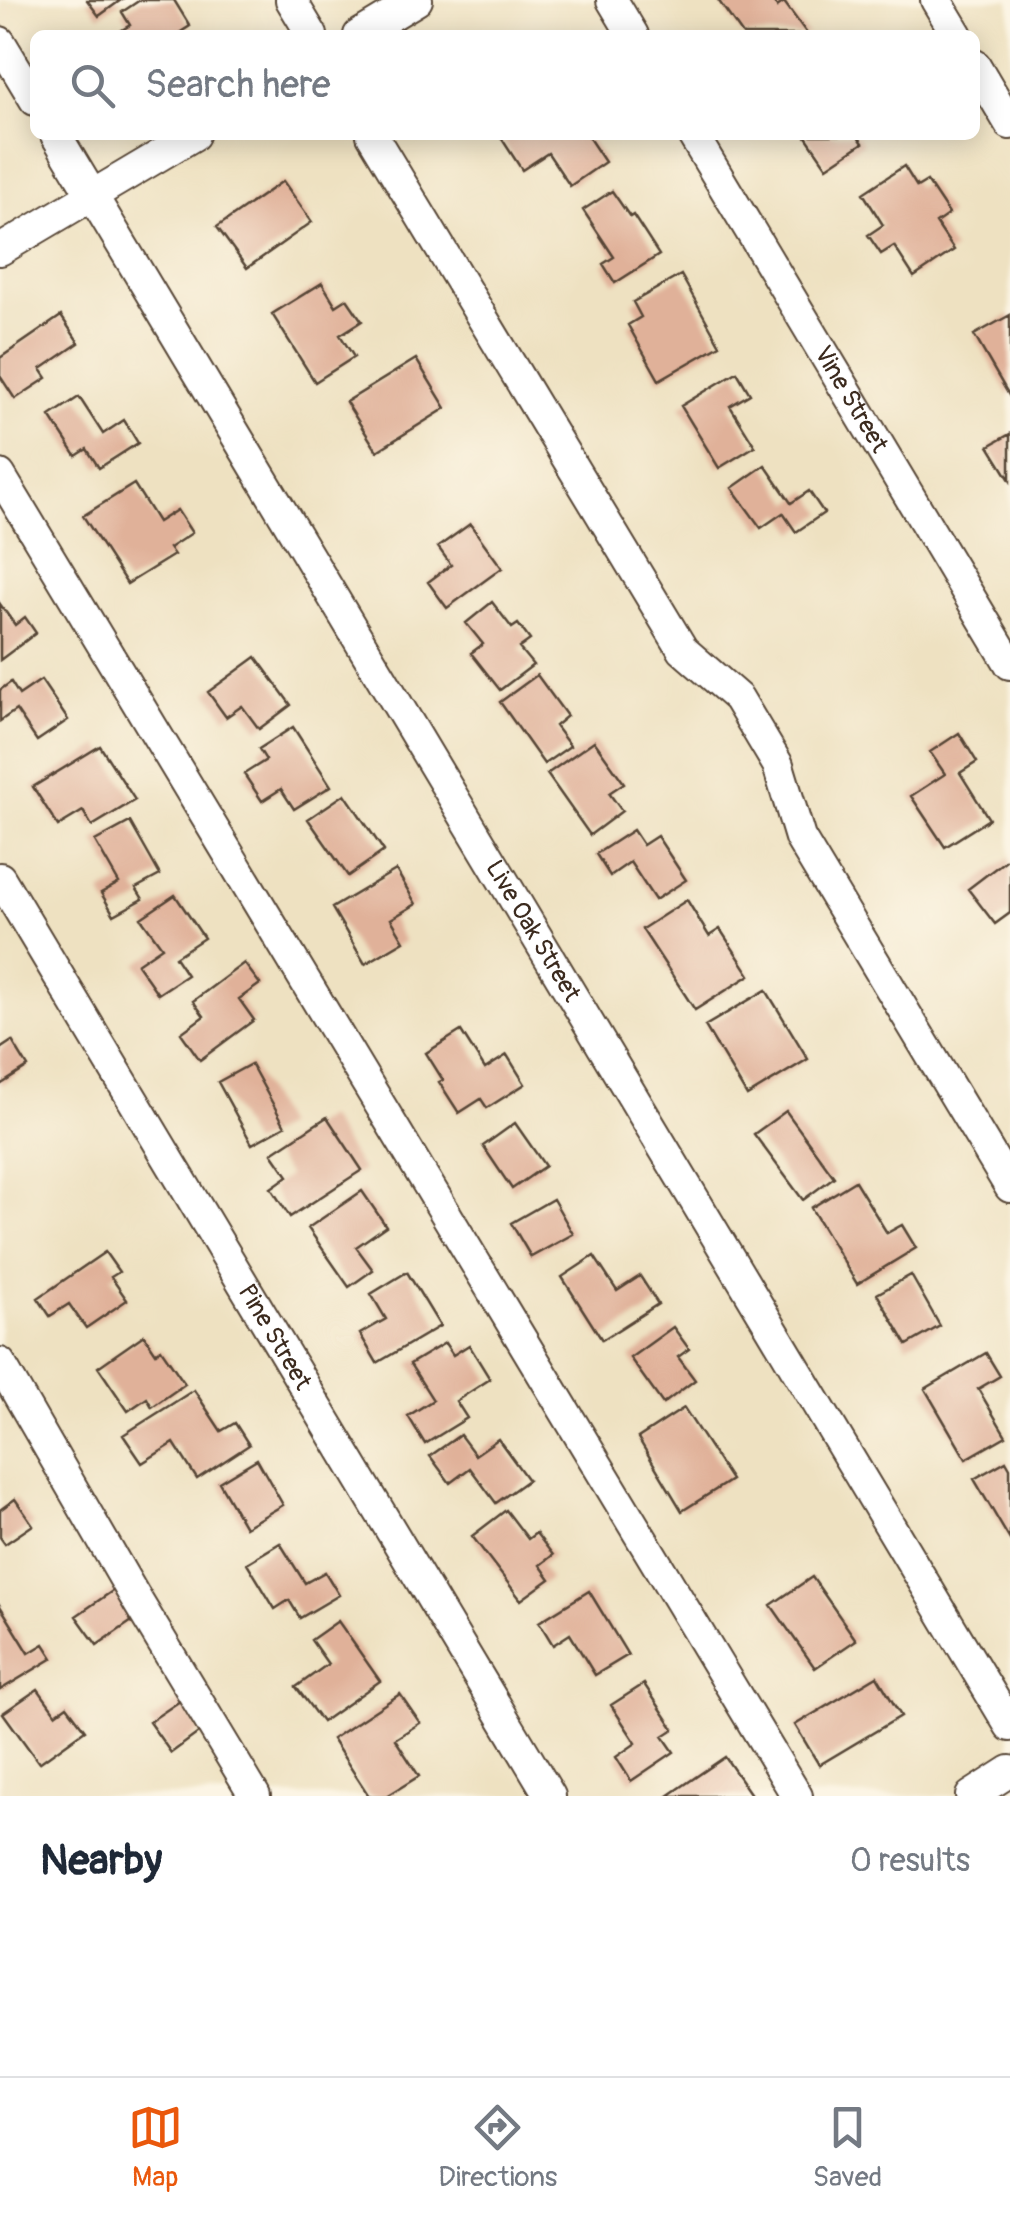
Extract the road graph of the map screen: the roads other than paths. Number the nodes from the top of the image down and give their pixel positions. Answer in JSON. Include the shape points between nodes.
{"nodes":[{"id":1,"x":291,"y":0,"type":"edge"},
{"id":2,"x":417,"y":0,"type":"edge"},
{"id":3,"x":612,"y":0,"type":"edge"},
{"id":4,"x":936,"y":0,"type":"edge"},
{"id":5,"x":309,"y":30,"type":"edge"},
{"id":6,"x":367,"y":30,"type":"edge"},
{"id":7,"x":629,"y":30,"type":"edge"},
{"id":8,"x":954,"y":30,"type":"edge"},
{"id":9,"x":0,"y":42,"type":"edge"},
{"id":10,"x":980,"y":73,"type":"edge"},
{"id":11,"x":30,"y":92,"type":"edge"},
{"id":12,"x":1010,"y":124,"type":"edge"},
{"id":13,"x":59,"y":140,"type":"edge"},
{"id":14,"x":186,"y":140,"type":"edge"},
{"id":15,"x":375,"y":140,"type":"edge"},
{"id":16,"x":696,"y":140,"type":"edge"},
{"id":17,"x":93,"y":196,"type":"junction"},
{"id":18,"x":0,"y":250,"type":"edge"},
{"id":19,"x":0,"y":475,"type":"edge"},
{"id":20,"x":1010,"y":664,"type":"edge"},
{"id":21,"x":0,"y":878,"type":"edge"},
{"id":22,"x":1010,"y":1188,"type":"edge"},
{"id":23,"x":0,"y":1363,"type":"edge"},
{"id":24,"x":1010,"y":1726,"type":"edge"},
{"id":25,"x":1010,"y":1772,"type":"edge"},
{"id":26,"x":254,"y":1796,"type":"edge"},
{"id":27,"x":550,"y":1796,"type":"edge"},
{"id":28,"x":797,"y":1796,"type":"edge"},
{"id":29,"x":971,"y":1796,"type":"edge"}],
"edges":[{"from":1,"to":5,"type":"street"},
{"from":2,"to":6,"type":"street"},
{"from":3,"to":7,"type":"street"},
{"from":4,"to":8,"type":"street"},
{"from":9,"to":11,"type":"street"},
{"from":10,"to":12,"type":"street"},
{"from":13,"to":17,"type":"street","name":"Live Oak Street"},
{"from":14,"to":17,"type":"street"},
{"from":15,"to":22,"type":"street","via":[[682,650],[738,698],[778,765],[800,838]]},
{"from":16,"to":20,"type":"street","name":"Vine Street"},
{"from":17,"to":18,"type":"street"},
{"from":17,"to":24,"type":"street","name":"Live Oak Street"},
{"from":19,"to":28,"type":"street"},
{"from":21,"to":27,"type":"street","name":"Pine Street"},
{"from":23,"to":26,"type":"street"},
{"from":25,"to":29,"type":"street"}]}
